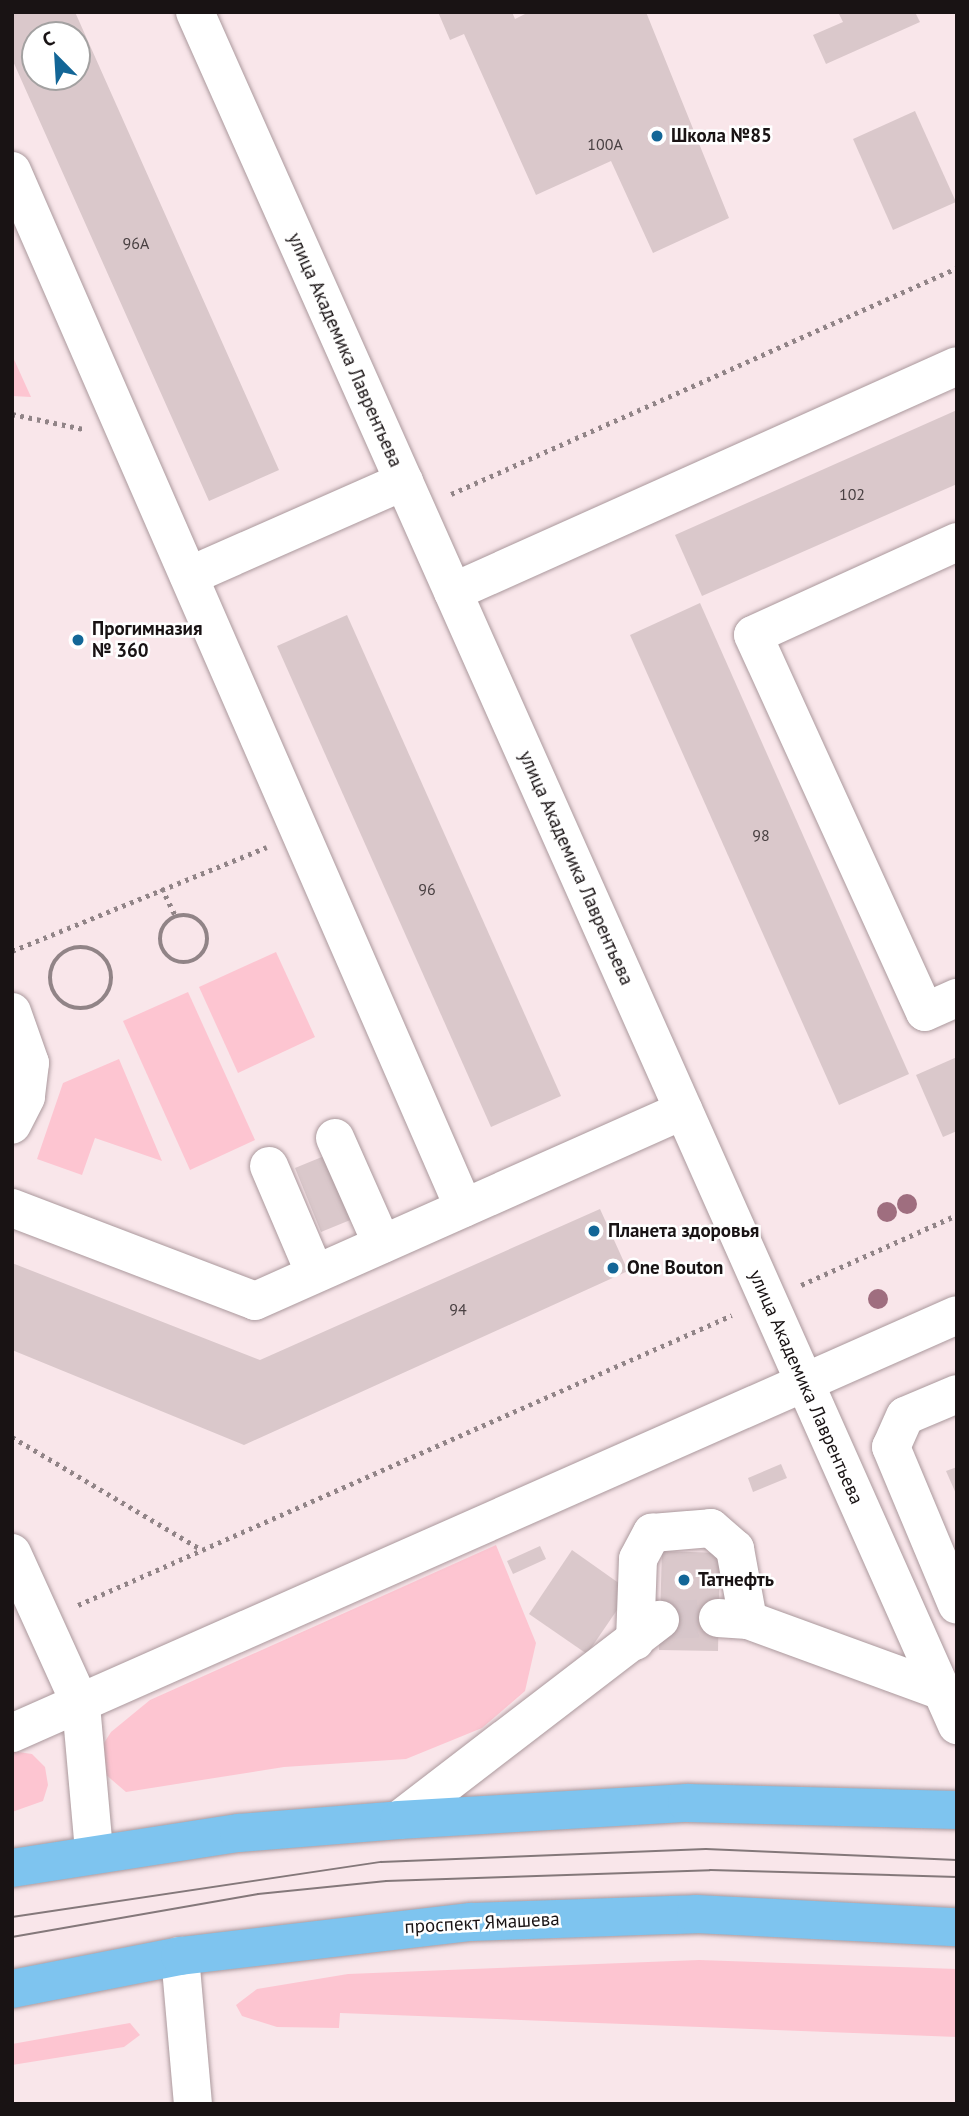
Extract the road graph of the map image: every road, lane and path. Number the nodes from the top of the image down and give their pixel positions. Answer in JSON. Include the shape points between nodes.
{"nodes":[{"id":1,"x":195,"y":12,"type":"edge"},
{"id":2,"x":12,"y":171,"type":"edge"},
{"id":3,"x":957,"y":268,"type":"edge"},
{"id":4,"x":957,"y":366,"type":"edge"},
{"id":5,"x":12,"y":414,"type":"edge"},
{"id":6,"x":129,"y":438,"type":"junction"},
{"id":7,"x":493,"y":478,"type":"dead end"},
{"id":8,"x":404,"y":481,"type":"junction"},
{"id":9,"x":957,"y":542,"type":"edge"},
{"id":10,"x":188,"y":576,"type":"junction"},
{"id":11,"x":453,"y":592,"type":"junction"},
{"id":12,"x":302,"y":836,"type":"junction"},
{"id":13,"x":162,"y":888,"type":"junction"},
{"id":14,"x":176,"y":917,"type":"junction"},
{"id":15,"x":12,"y":951,"type":"edge"},
{"id":16,"x":109,"y":965,"type":"joint"},
{"id":17,"x":957,"y":998,"type":"edge"},
{"id":18,"x":12,"y":1012,"type":"edge"},
{"id":19,"x":683,"y":1110,"type":"junction"},
{"id":20,"x":12,"y":1125,"type":"edge"},
{"id":21,"x":335,"y":1138,"type":"dead end"},
{"id":22,"x":269,"y":1166,"type":"dead end"},
{"id":23,"x":12,"y":1208,"type":"edge"},
{"id":24,"x":464,"y":1208,"type":"junction"},
{"id":25,"x":957,"y":1215,"type":"edge"},
{"id":26,"x":382,"y":1244,"type":"junction"},
{"id":27,"x":315,"y":1274,"type":"junction"},
{"id":28,"x":766,"y":1300,"type":"junction"},
{"id":29,"x":957,"y":1315,"type":"edge"},
{"id":30,"x":805,"y":1383,"type":"junction"},
{"id":31,"x":957,"y":1394,"type":"edge"},
{"id":32,"x":957,"y":1407,"type":"edge"},
{"id":33,"x":12,"y":1437,"type":"edge"},
{"id":34,"x":202,"y":1549,"type":"junction"},
{"id":35,"x":12,"y":1553,"type":"edge"},
{"id":36,"x":957,"y":1557,"type":"edge"},
{"id":37,"x":957,"y":1605,"type":"edge"},
{"id":38,"x":32,"y":1615,"type":"edge"},
{"id":39,"x":81,"y":1705,"type":"junction"},
{"id":40,"x":949,"y":1708,"type":"edge"},
{"id":41,"x":12,"y":1733,"type":"edge"},
{"id":42,"x":957,"y":1810,"type":"edge"},
{"id":43,"x":399,"y":1820,"type":"junction"},
{"id":44,"x":94,"y":1852,"type":"junction"},
{"id":45,"x":12,"y":1868,"type":"edge"},
{"id":46,"x":957,"y":1927,"type":"edge"},
{"id":47,"x":180,"y":1956,"type":"junction"},
{"id":48,"x":12,"y":1989,"type":"edge"},
{"id":49,"x":194,"y":2104,"type":"edge"}],
"edges":[{"from":1,"to":8,"type":"street","name":"улица Академика Лаврентьева"},
{"from":2,"to":6,"type":"street"},
{"from":3,"to":7,"type":"path"},
{"from":4,"to":11,"type":"street"},
{"from":5,"to":6,"type":"path"},
{"from":6,"to":10,"type":"street"},
{"from":8,"to":10,"type":"street"},
{"from":8,"to":11,"type":"street","name":"улица Академика Лаврентьева"},
{"from":9,"to":17,"type":"street","via":[[753,635],[925,1012]]},
{"from":10,"to":12,"type":"street"},
{"from":11,"to":19,"type":"street","name":"улица Академика Лаврентьева"},
{"from":12,"to":13,"type":"path"},
{"from":12,"to":24,"type":"street"},
{"from":13,"to":14,"type":"path"},
{"from":13,"to":15,"type":"path"},
{"from":14,"to":14,"type":"path","via":[[163,930],[161,944],[176,961],[191,962],[205,950],[207,933],[191,916]]},
{"from":16,"to":16,"type":"path","via":[[86,948],[66,951],[53,967],[53,990],[73,1008],[93,1007],[111,984]]},
{"from":18,"to":20,"type":"street","via":[[30,1063],[26,1097]]},
{"from":19,"to":24,"type":"street"},
{"from":19,"to":28,"type":"street","name":"улица Академика Лаврентьева"},
{"from":21,"to":26,"type":"street"},
{"from":22,"to":27,"type":"street"},
{"from":23,"to":27,"type":"street","via":[[255,1301]]},
{"from":24,"to":26,"type":"street"},
{"from":25,"to":28,"type":"path"},
{"from":26,"to":27,"type":"street"},
{"from":28,"to":30,"type":"street","name":"улица Академика Лаврентьева"},
{"from":28,"to":34,"type":"path"},
{"from":29,"to":30,"type":"street"},
{"from":30,"to":39,"type":"street"},
{"from":30,"to":40,"type":"street","name":"улица Академика Лаврентьева"},
{"from":31,"to":37,"type":"street","via":[[905,1416],[891,1447]]},
{"from":32,"to":36,"type":"street","via":[[921,1437],[915,1466]]},
{"from":33,"to":34,"type":"path"},
{"from":34,"to":38,"type":"path"},
{"from":35,"to":38,"type":"street"},
{"from":38,"to":39,"type":"street"},
{"from":39,"to":41,"type":"street"},
{"from":39,"to":44,"type":"street"},
{"from":40,"to":43,"type":"street","via":[[733,1619],[735,1549],[711,1528],[652,1533],[638,1559],[648,1630]]},
{"from":42,"to":43,"type":"main road","via":[[687,1803]]},
{"from":43,"to":44,"type":"main road"},
{"from":44,"to":45,"type":"main road"},
{"from":46,"to":47,"type":"main road","name":"проспект Ямашева","via":[[696,1914],[471,1922]]},
{"from":47,"to":48,"type":"main road","name":"проспект Ямашева"},
{"from":47,"to":49,"type":"street"}]}
